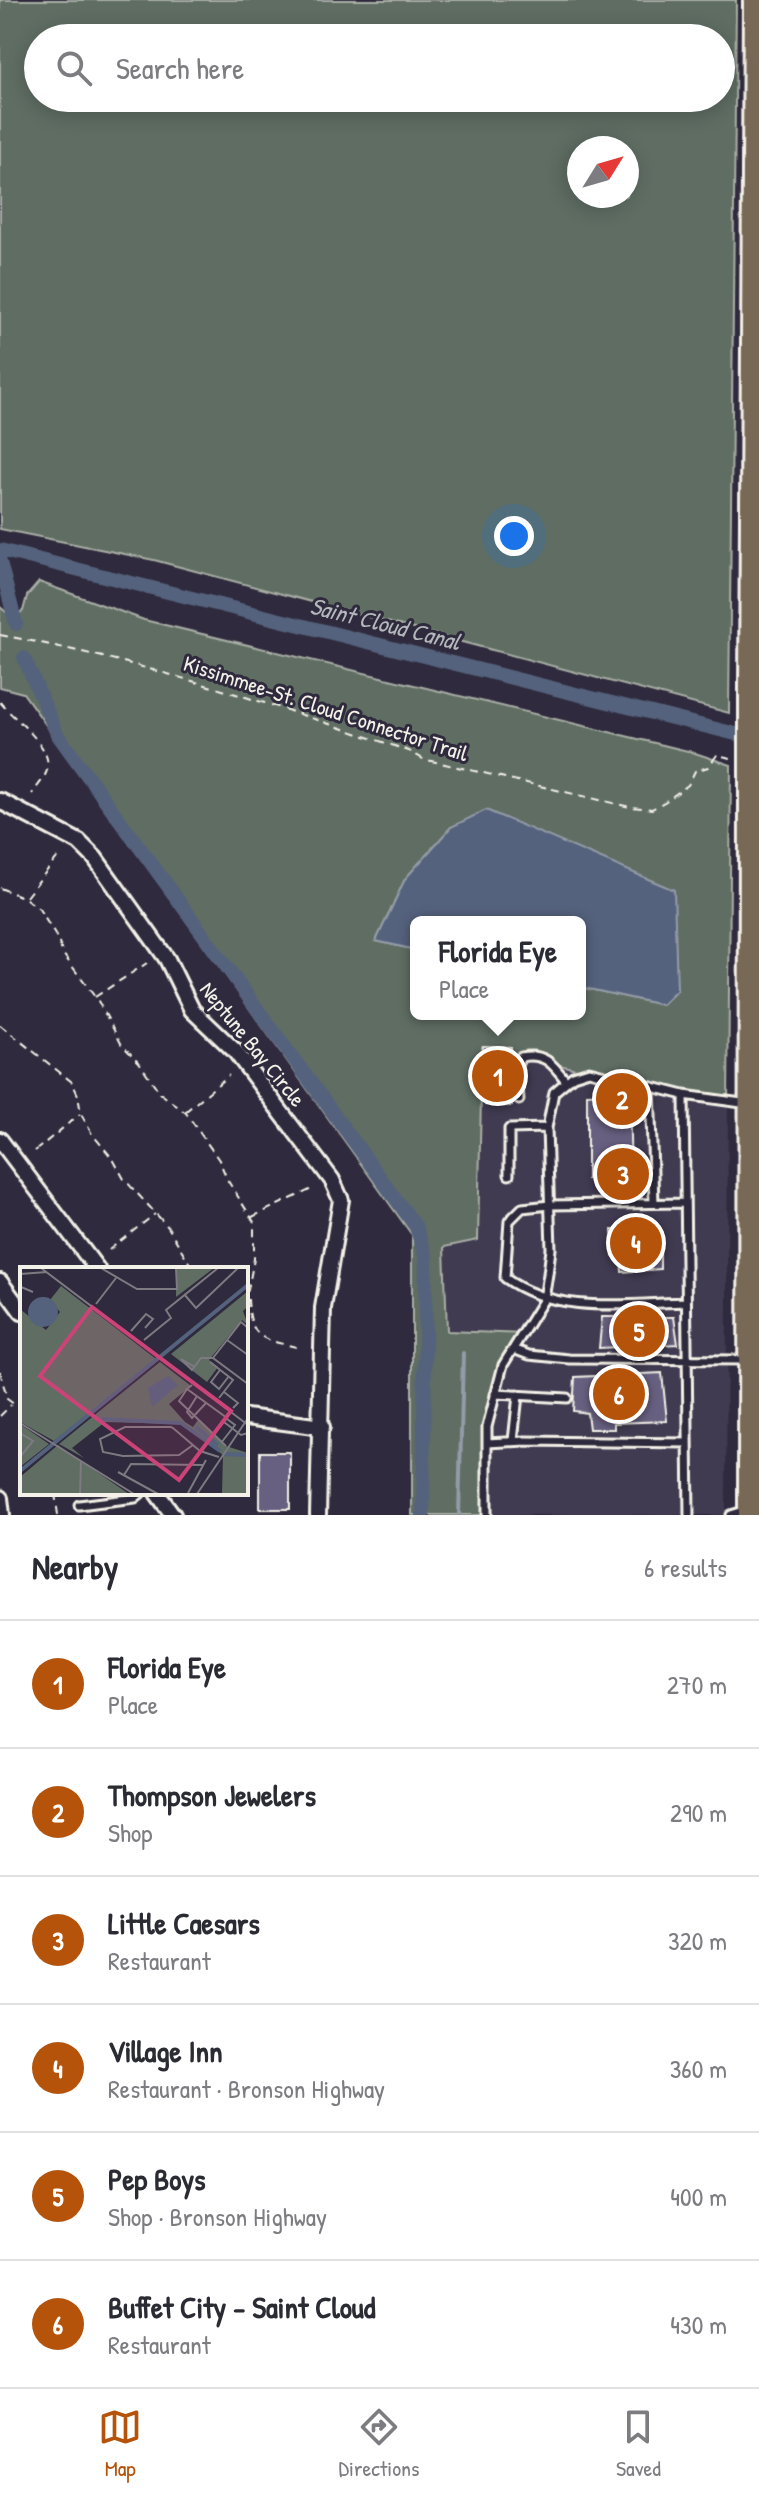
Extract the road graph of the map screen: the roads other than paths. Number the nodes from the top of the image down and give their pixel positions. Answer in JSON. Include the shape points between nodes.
{"nodes":[{"id":1,"x":758,"y":0,"type":"edge"},
{"id":2,"x":759,"y":25,"type":"edge"},
{"id":3,"x":757,"y":468,"type":"edge"},
{"id":4,"x":0,"y":801,"type":"edge"},
{"id":5,"x":566,"y":1081,"type":"junction"},
{"id":6,"x":650,"y":1087,"type":"junction"},
{"id":7,"x":684,"y":1095,"type":"junction"},
{"id":8,"x":519,"y":1100,"type":"dead end"},
{"id":9,"x":756,"y":1107,"type":"edge"},
{"id":10,"x":547,"y":1128,"type":"junction"},
{"id":11,"x":0,"y":1140,"type":"edge"},
{"id":12,"x":509,"y":1175,"type":"dead end"},
{"id":13,"x":654,"y":1203,"type":"junction"},
{"id":14,"x":685,"y":1203,"type":"junction"},
{"id":15,"x":550,"y":1205,"type":"junction"},
{"id":16,"x":95,"y":1267,"type":"edge"},
{"id":17,"x":0,"y":1282,"type":"edge"},
{"id":18,"x":544,"y":1299,"type":"junction"},
{"id":19,"x":686,"y":1302,"type":"junction"},
{"id":20,"x":20,"y":1309,"type":"edge"},
{"id":21,"x":513,"y":1349,"type":"junction"},
{"id":22,"x":687,"y":1360,"type":"junction"},
{"id":23,"x":753,"y":1360,"type":"junction"},
{"id":24,"x":495,"y":1394,"type":"junction"},
{"id":25,"x":518,"y":1395,"type":"junction"},
{"id":26,"x":567,"y":1398,"type":"dead end"},
{"id":27,"x":248,"y":1417,"type":"edge"},
{"id":28,"x":322,"y":1427,"type":"junction"},
{"id":29,"x":513,"y":1441,"type":"junction"},
{"id":30,"x":487,"y":1443,"type":"junction"},
{"id":31,"x":688,"y":1443,"type":"junction"},
{"id":32,"x":139,"y":1495,"type":"edge"},
{"id":33,"x":158,"y":1495,"type":"edge"},
{"id":34,"x":0,"y":1498,"type":"edge"},
{"id":35,"x":79,"y":1505,"type":"dead end"},
{"id":36,"x":746,"y":1513,"type":"edge"},
{"id":37,"x":2,"y":1515,"type":"edge"},
{"id":38,"x":173,"y":1515,"type":"edge"},
{"id":39,"x":318,"y":1515,"type":"edge"},
{"id":40,"x":487,"y":1515,"type":"edge"},
{"id":41,"x":689,"y":1515,"type":"edge"}],
"edges":[{"from":1,"to":2,"type":"highway"},
{"from":2,"to":3,"type":"highway"},
{"from":3,"to":9,"type":"highway","bridge":true},
{"from":4,"to":28,"type":"street","name":"Neptune Bay Circle","via":[[79,842],[95,858],[167,959],[192,1010],[235,1051],[332,1180],[341,1200],[323,1308]]},
{"from":5,"to":6,"type":"lane","via":[[589,1071]]},
{"from":5,"to":8,"type":"lane","via":[[548,1060],[521,1057]]},
{"from":5,"to":10,"type":"lane","via":[[554,1092]]},
{"from":6,"to":7,"type":"lane"},
{"from":6,"to":13,"type":"lane"},
{"from":7,"to":9,"type":"lane"},
{"from":7,"to":14,"type":"lane"},
{"from":9,"to":23,"type":"highway"},
{"from":10,"to":12,"type":"lane","via":[[509,1129]]},
{"from":10,"to":15,"type":"lane"},
{"from":11,"to":16,"type":"street"},
{"from":13,"to":14,"type":"lane"},
{"from":13,"to":15,"type":"lane"},
{"from":14,"to":19,"type":"lane"},
{"from":15,"to":18,"type":"lane"},
{"from":15,"to":18,"type":"lane","via":[[522,1208],[509,1221],[505,1278]]},
{"from":17,"to":20,"type":"street"},
{"from":18,"to":19,"type":"lane","via":[[598,1305]]},
{"from":18,"to":21,"type":"lane"},
{"from":19,"to":22,"type":"lane"},
{"from":21,"to":22,"type":"lane","via":[[569,1359]]},
{"from":21,"to":24,"type":"lane"},
{"from":22,"to":23,"type":"lane"},
{"from":22,"to":31,"type":"lane"},
{"from":23,"to":36,"type":"highway"},
{"from":24,"to":25,"type":"lane"},
{"from":24,"to":30,"type":"lane"},
{"from":25,"to":26,"type":"lane"},
{"from":25,"to":29,"type":"lane"},
{"from":27,"to":28,"type":"street"},
{"from":28,"to":39,"type":"street","name":"Neptune Bay Circle"},
{"from":29,"to":30,"type":"lane"},
{"from":29,"to":31,"type":"lane"},
{"from":30,"to":40,"type":"lane"},
{"from":31,"to":41,"type":"lane"},
{"from":32,"to":35,"type":"lane"},
{"from":33,"to":38,"type":"street"},
{"from":34,"to":37,"type":"street"}]}
